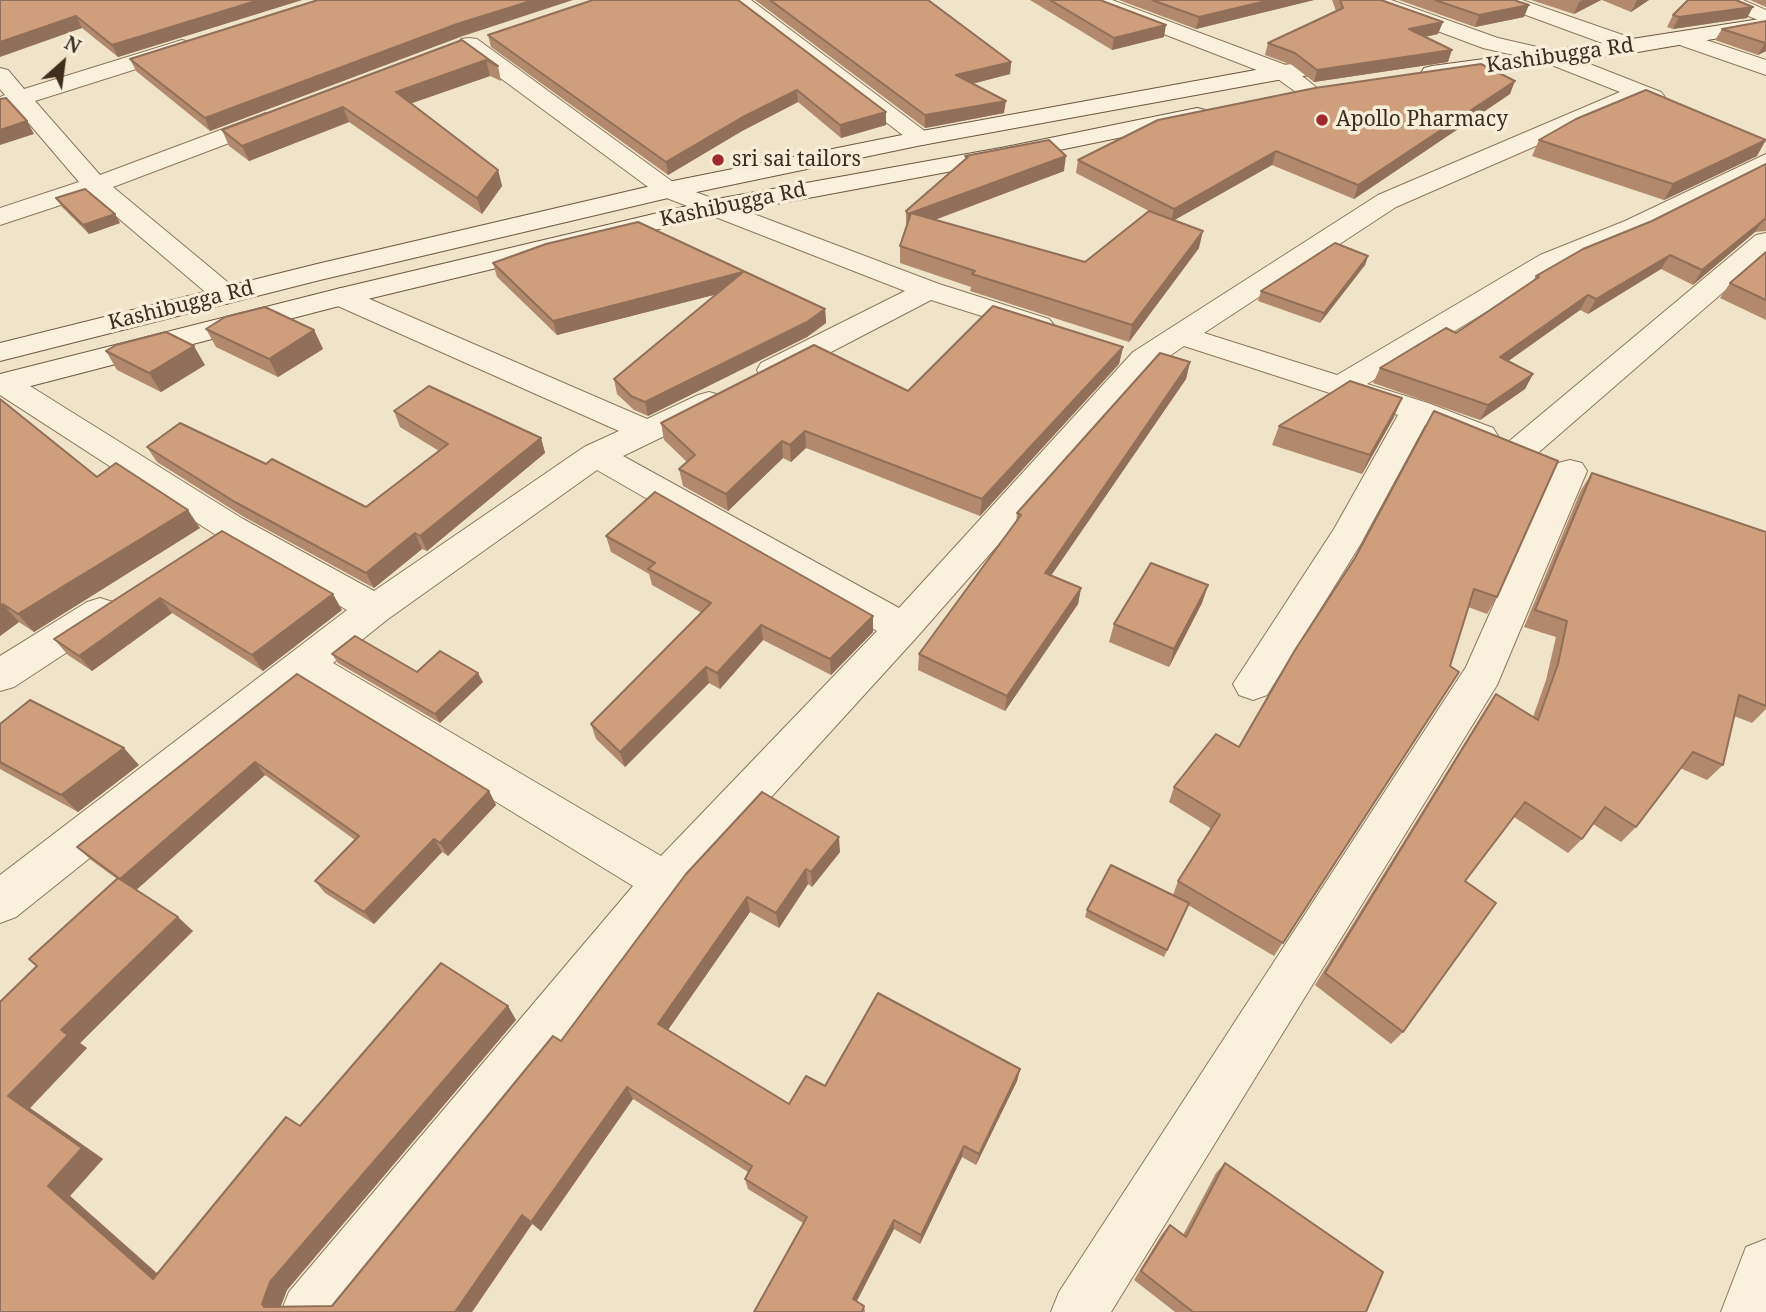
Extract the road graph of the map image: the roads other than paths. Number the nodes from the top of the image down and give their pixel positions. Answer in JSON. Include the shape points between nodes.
{"nodes":[{"id":1,"x":738,"y":0,"type":"edge"},
{"id":2,"x":1093,"y":0,"type":"edge"},
{"id":3,"x":1371,"y":0,"type":"edge"},
{"id":4,"x":1503,"y":0,"type":"edge"},
{"id":5,"x":1725,"y":0,"type":"edge"},
{"id":6,"x":1762,"y":15,"type":"edge"},
{"id":7,"x":1592,"y":31,"type":"junction"},
{"id":8,"x":494,"y":36,"type":"edge"},
{"id":9,"x":1682,"y":38,"type":"junction"},
{"id":10,"x":202,"y":41,"type":"edge"},
{"id":11,"x":1491,"y":43,"type":"junction"},
{"id":12,"x":469,"y":44,"type":"junction"},
{"id":13,"x":1632,"y":46,"type":"junction"},
{"id":14,"x":1422,"y":52,"type":"edge"},
{"id":15,"x":443,"y":54,"type":"edge"},
{"id":16,"x":1551,"y":57,"type":"junction"},
{"id":17,"x":1766,"y":68,"type":"edge"},
{"id":18,"x":0,"y":75,"type":"edge"},
{"id":19,"x":1410,"y":76,"type":"edge"},
{"id":20,"x":1284,"y":85,"type":"junction"},
{"id":21,"x":1640,"y":92,"type":"junction"},
{"id":22,"x":10,"y":101,"type":"edge"},
{"id":23,"x":301,"y":107,"type":"edge"},
{"id":24,"x":1678,"y":107,"type":"edge"},
{"id":25,"x":1218,"y":111,"type":"edge"},
{"id":26,"x":922,"y":138,"type":"junction"},
{"id":27,"x":1766,"y":161,"type":"edge"},
{"id":28,"x":95,"y":185,"type":"junction"},
{"id":29,"x":668,"y":190,"type":"junction"},
{"id":30,"x":717,"y":207,"type":"junction"},
{"id":31,"x":0,"y":217,"type":"edge"},
{"id":32,"x":1766,"y":241,"type":"edge"},
{"id":33,"x":929,"y":290,"type":"junction"},
{"id":34,"x":226,"y":295,"type":"junction"},
{"id":35,"x":341,"y":297,"type":"junction"},
{"id":36,"x":1068,"y":335,"type":"edge"},
{"id":37,"x":1178,"y":335,"type":"junction"},
{"id":38,"x":1,"y":373,"type":"edge"},
{"id":39,"x":1339,"y":387,"type":"junction"},
{"id":40,"x":1417,"y":410,"type":"junction"},
{"id":41,"x":649,"y":432,"type":"junction"},
{"id":42,"x":1519,"y":451,"type":"junction"},
{"id":43,"x":596,"y":455,"type":"junction"},
{"id":44,"x":231,"y":528,"type":"junction"},
{"id":45,"x":197,"y":550,"type":"edge"},
{"id":46,"x":127,"y":594,"type":"edge"},
{"id":47,"x":375,"y":609,"type":"junction"},
{"id":48,"x":903,"y":628,"type":"junction"},
{"id":49,"x":303,"y":664,"type":"junction"},
{"id":50,"x":0,"y":676,"type":"edge"},
{"id":51,"x":1254,"y":684,"type":"dead end"},
{"id":52,"x":665,"y":882,"type":"junction"},
{"id":53,"x":0,"y":902,"type":"edge"},
{"id":54,"x":1766,"y":1267,"type":"edge"},
{"id":55,"x":309,"y":1312,"type":"edge"},
{"id":56,"x":1079,"y":1312,"type":"edge"},
{"id":57,"x":1749,"y":1312,"type":"edge"}],
"edges":[{"from":1,"to":26,"type":"street"},
{"from":2,"to":20,"type":"street"},
{"from":3,"to":11,"type":"street"},
{"from":4,"to":7,"type":"street"},
{"from":5,"to":6,"type":"street"},
{"from":6,"to":7,"type":"street","name":"Kashibugga Rd"},
{"from":6,"to":9,"type":"street","name":"Kashibugga Rd"},
{"from":7,"to":11,"type":"street","name":"Kashibugga Rd"},
{"from":7,"to":13,"type":"street"},
{"from":8,"to":12,"type":"street"},
{"from":9,"to":13,"type":"street","name":"Kashibugga Rd"},
{"from":9,"to":17,"type":"street"},
{"from":10,"to":22,"type":"street"},
{"from":11,"to":14,"type":"street","name":"Kashibugga Rd"},
{"from":11,"to":16,"type":"street"},
{"from":12,"to":15,"type":"street"},
{"from":12,"to":29,"type":"street"},
{"from":13,"to":16,"type":"street","name":"Kashibugga Rd"},
{"from":16,"to":19,"type":"street","name":"Kashibugga Rd"},
{"from":16,"to":21,"type":"street"},
{"from":18,"to":22,"type":"street"},
{"from":20,"to":20,"type":"street","name":"Kashibugga Rd","via":[[1366,71],[1311,92]]},
{"from":20,"to":26,"type":"street","name":"Kashibugga Rd"},
{"from":21,"to":24,"type":"street"},
{"from":21,"to":37,"type":"street","via":[[1387,201]]},
{"from":22,"to":28,"type":"street"},
{"from":23,"to":28,"type":"street"},
{"from":25,"to":30,"type":"street","name":"Kashibugga Rd"},
{"from":26,"to":29,"type":"street","name":"Kashibugga Rd"},
{"from":27,"to":39,"type":"street","via":[[1634,227],[1550,261]]},
{"from":28,"to":31,"type":"street"},
{"from":28,"to":34,"type":"street"},
{"from":29,"to":30,"type":"street"},
{"from":29,"to":34,"type":"street","name":"Kashibugga Rd"},
{"from":30,"to":33,"type":"street"},
{"from":30,"to":35,"type":"street","name":"Kashibugga Rd"},
{"from":32,"to":42,"type":"street"},
{"from":33,"to":36,"type":"street"},
{"from":33,"to":41,"type":"street"},
{"from":34,"to":38,"type":"street","name":"Kashibugga Rd"},
{"from":35,"to":38,"type":"street","name":"Kashibugga Rd"},
{"from":35,"to":41,"type":"street"},
{"from":37,"to":39,"type":"street"},
{"from":37,"to":48,"type":"street","via":[[1132,355]]},
{"from":38,"to":44,"type":"street"},
{"from":39,"to":40,"type":"street"},
{"from":40,"to":42,"type":"street"},
{"from":40,"to":51,"type":"street","via":[[1348,536]]},
{"from":41,"to":43,"type":"street"},
{"from":42,"to":56,"type":"street","via":[[1583,476],[1483,674]]},
{"from":43,"to":47,"type":"street"},
{"from":43,"to":48,"type":"street"},
{"from":44,"to":45,"type":"street"},
{"from":44,"to":47,"type":"street"},
{"from":46,"to":50,"type":"street"},
{"from":47,"to":49,"type":"street"},
{"from":48,"to":52,"type":"street"},
{"from":49,"to":52,"type":"street"},
{"from":49,"to":53,"type":"street"},
{"from":52,"to":55,"type":"street"},
{"from":54,"to":57,"type":"street"}]}
